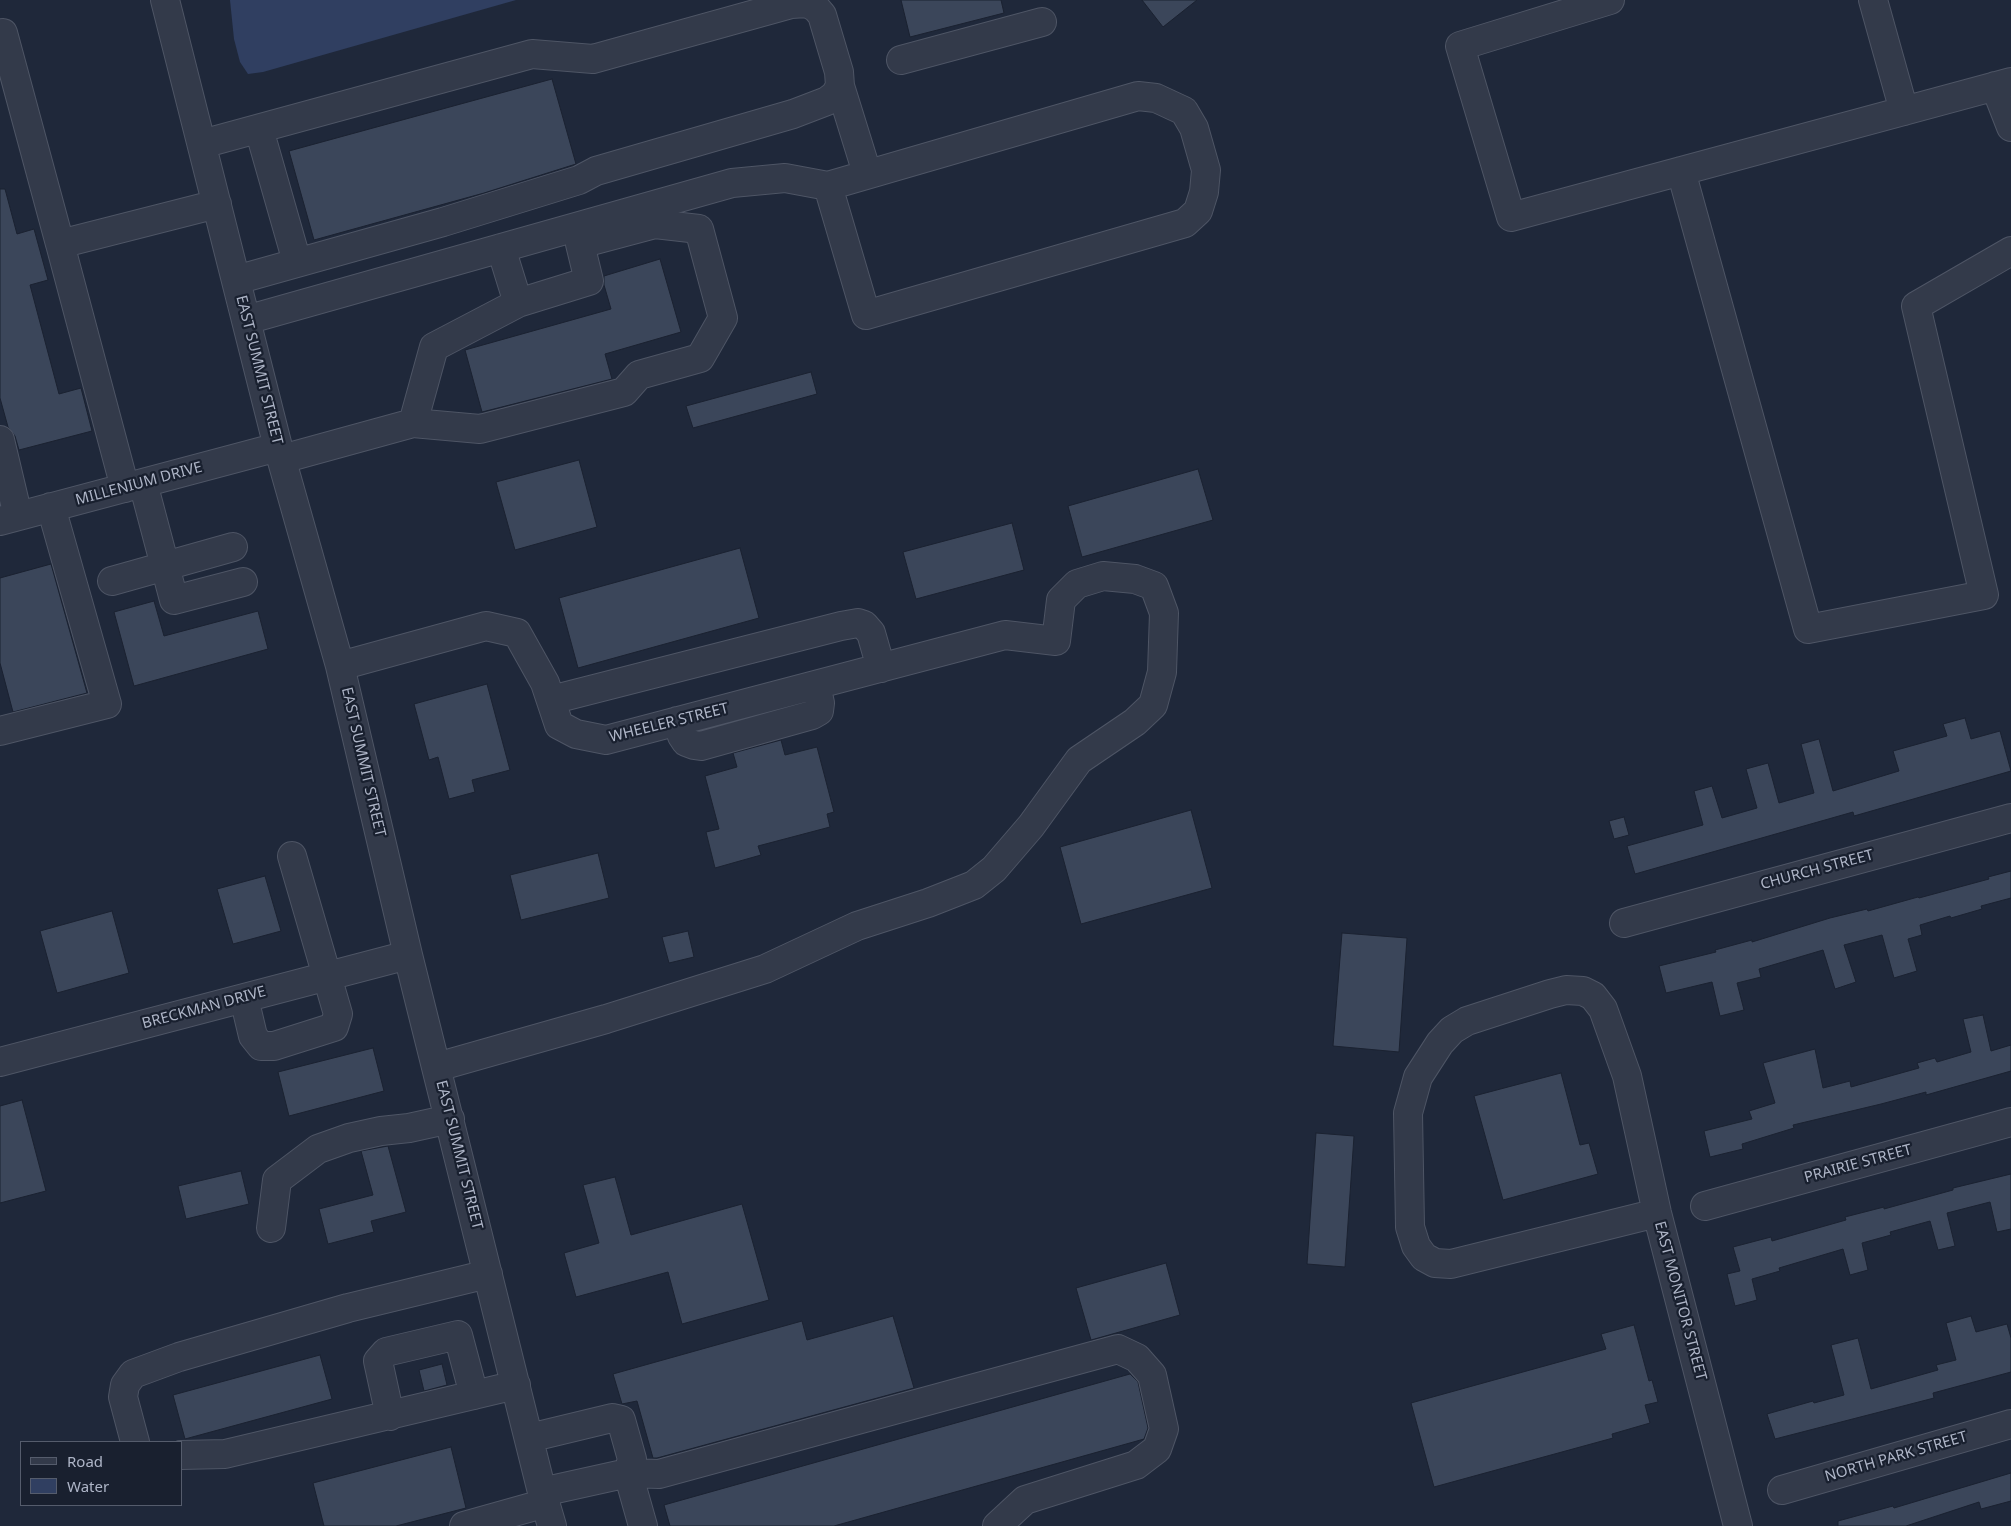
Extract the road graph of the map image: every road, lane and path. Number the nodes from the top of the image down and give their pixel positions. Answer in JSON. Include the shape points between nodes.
{"nodes":[{"id":1,"x":165,"y":0,"type":"edge"},
{"id":2,"x":1610,"y":0,"type":"edge"},
{"id":3,"x":1873,"y":0,"type":"edge"},
{"id":4,"x":1042,"y":22,"type":"dead end"},
{"id":5,"x":0,"y":34,"type":"edge"},
{"id":6,"x":901,"y":60,"type":"dead end"},
{"id":7,"x":2003,"y":84,"type":"edge"},
{"id":8,"x":840,"y":86,"type":"junction"},
{"id":9,"x":1904,"y":111,"type":"junction"},
{"id":10,"x":2011,"y":127,"type":"edge"},
{"id":11,"x":259,"y":129,"type":"junction"},
{"id":12,"x":202,"y":144,"type":"junction"},
{"id":13,"x":1681,"y":171,"type":"junction"},
{"id":14,"x":867,"y":173,"type":"junction"},
{"id":15,"x":828,"y":186,"type":"junction"},
{"id":16,"x":217,"y":204,"type":"junction"},
{"id":17,"x":577,"y":235,"type":"junction"},
{"id":18,"x":60,"y":244,"type":"junction"},
{"id":19,"x":501,"y":248,"type":"junction"},
{"id":20,"x":2011,"y":250,"type":"edge"},
{"id":21,"x":297,"y":262,"type":"junction"},
{"id":22,"x":236,"y":280,"type":"junction"},
{"id":23,"x":518,"y":303,"type":"junction"},
{"id":24,"x":246,"y":320,"type":"junction"},
{"id":25,"x":412,"y":423,"type":"junction"},
{"id":26,"x":0,"y":440,"type":"edge"},
{"id":27,"x":280,"y":453,"type":"junction"},
{"id":28,"x":134,"y":485,"type":"junction"},
{"id":29,"x":51,"y":507,"type":"junction"},
{"id":30,"x":9,"y":518,"type":"edge"},
{"id":31,"x":233,"y":547,"type":"dead end"},
{"id":32,"x":166,"y":567,"type":"junction"},
{"id":33,"x":112,"y":581,"type":"dead end"},
{"id":34,"x":243,"y":582,"type":"dead end"},
{"id":35,"x":340,"y":666,"type":"junction"},
{"id":36,"x":880,"y":668,"type":"junction"},
{"id":37,"x":551,"y":700,"type":"junction"},
{"id":38,"x":0,"y":731,"type":"edge"},
{"id":39,"x":2011,"y":818,"type":"edge"},
{"id":40,"x":292,"y":856,"type":"dead end"},
{"id":41,"x":1624,"y":924,"type":"dead end"},
{"id":42,"x":408,"y":955,"type":"junction"},
{"id":43,"x":327,"y":976,"type":"junction"},
{"id":44,"x":244,"y":998,"type":"junction"},
{"id":45,"x":0,"y":1062,"type":"edge"},
{"id":46,"x":437,"y":1066,"type":"junction"},
{"id":47,"x":450,"y":1120,"type":"junction"},
{"id":48,"x":2011,"y":1122,"type":"edge"},
{"id":49,"x":1705,"y":1206,"type":"dead end"},
{"id":50,"x":1657,"y":1213,"type":"junction"},
{"id":51,"x":271,"y":1228,"type":"dead end"},
{"id":52,"x":488,"y":1274,"type":"junction"},
{"id":53,"x":500,"y":1322,"type":"junction"},
{"id":54,"x":458,"y":1334,"type":"junction"},
{"id":55,"x":516,"y":1385,"type":"junction"},
{"id":56,"x":474,"y":1395,"type":"junction"},
{"id":57,"x":390,"y":1416,"type":"junction"},
{"id":58,"x":2011,"y":1424,"type":"edge"},
{"id":59,"x":529,"y":1438,"type":"junction"},
{"id":60,"x":134,"y":1441,"type":"edge"},
{"id":61,"x":182,"y":1455,"type":"edge"},
{"id":62,"x":628,"y":1473,"type":"junction"},
{"id":63,"x":1782,"y":1490,"type":"dead end"},
{"id":64,"x":546,"y":1507,"type":"edge"},
{"id":65,"x":464,"y":1526,"type":"edge"},
{"id":66,"x":643,"y":1526,"type":"edge"},
{"id":67,"x":997,"y":1526,"type":"edge"},
{"id":68,"x":1738,"y":1526,"type":"edge"}],
"edges":[{"from":1,"to":12,"type":"street","name":"EAST SUMMIT STREET"},
{"from":2,"to":13,"type":"street","via":[[1460,46],[1511,217]]},
{"from":3,"to":9,"type":"street"},
{"from":4,"to":6,"type":"street"},
{"from":5,"to":18,"type":"street","via":[[4,33]]},
{"from":7,"to":9,"type":"street"},
{"from":7,"to":10,"type":"street"},
{"from":8,"to":11,"type":"street","via":[[822,14],[807,3],[791,4],[593,59],[532,54]]},
{"from":8,"to":14,"type":"street"},
{"from":8,"to":21,"type":"street","via":[[827,101],[793,114],[596,171],[579,180],[442,222]]},
{"from":9,"to":13,"type":"street"},
{"from":11,"to":12,"type":"street"},
{"from":11,"to":21,"type":"street"},
{"from":12,"to":16,"type":"street","name":"EAST SUMMIT STREET"},
{"from":13,"to":20,"type":"street","via":[[1808,629],[1984,595],[1916,306]]},
{"from":14,"to":15,"type":"street"},
{"from":14,"to":15,"type":"street","via":[[1138,96],[1156,98],[1184,111],[1194,128],[1206,170],[1198,210],[1185,223],[866,315]]},
{"from":15,"to":17,"type":"street","via":[[785,178],[732,183]]},
{"from":16,"to":18,"type":"street"},
{"from":16,"to":22,"type":"street","name":"EAST SUMMIT STREET"},
{"from":17,"to":19,"type":"street"},
{"from":17,"to":23,"type":"street","via":[[589,282]]},
{"from":17,"to":25,"type":"street","via":[[655,224],[699,229],[723,318],[700,358],[639,375],[624,392],[480,429]]},
{"from":18,"to":28,"type":"street"},
{"from":19,"to":23,"type":"street"},
{"from":19,"to":24,"type":"street"},
{"from":21,"to":22,"type":"street"},
{"from":22,"to":24,"type":"street","name":"EAST SUMMIT STREET"},
{"from":23,"to":25,"type":"street","via":[[434,347]]},
{"from":24,"to":27,"type":"street","name":"EAST SUMMIT STREET"},
{"from":25,"to":27,"type":"street","name":"MILLENIUM DRIVE"},
{"from":26,"to":30,"type":"street"},
{"from":27,"to":28,"type":"street","name":"MILLENIUM DRIVE"},
{"from":27,"to":35,"type":"street","name":"EAST SUMMIT STREET"},
{"from":28,"to":29,"type":"street","name":"MILLENIUM DRIVE"},
{"from":28,"to":32,"type":"street"},
{"from":29,"to":30,"type":"street","name":"MILLENIUM DRIVE"},
{"from":29,"to":38,"type":"street","via":[[106,704]]},
{"from":31,"to":32,"type":"street"},
{"from":32,"to":33,"type":"street"},
{"from":32,"to":34,"type":"street","via":[[174,600]]},
{"from":35,"to":37,"type":"street","name":"WHEELER STREET","via":[[486,626],[517,633]]},
{"from":35,"to":42,"type":"street","name":"EAST SUMMIT STREET"},
{"from":36,"to":37,"type":"street","name":"WHEELER STREET","via":[[606,740],[576,734],[559,725]]},
{"from":36,"to":37,"type":"street","via":[[870,633],[858,623]]},
{"from":36,"to":46,"type":"street","name":"WHEELER STREET","via":[[1005,635],[1056,641],[1061,600],[1077,584],[1103,576],[1135,579],[1154,586],[1164,613],[1162,672],[1153,704],[1135,722],[1079,760],[1031,826],[994,868],[974,885],[928,904],[857,926],[765,969],[606,1019]]},
{"from":39,"to":41,"type":"street","name":"CHURCH STREET"},
{"from":40,"to":43,"type":"street"},
{"from":42,"to":43,"type":"street","name":"BRECKMAN DRIVE"},
{"from":42,"to":46,"type":"street","name":"EAST SUMMIT STREET"},
{"from":43,"to":44,"type":"street","name":"BRECKMAN DRIVE"},
{"from":43,"to":44,"type":"street","via":[[338,1014],[334,1027],[274,1046],[261,1046],[253,1036]]},
{"from":44,"to":45,"type":"street","name":"BRECKMAN DRIVE"},
{"from":46,"to":47,"type":"street","name":"EAST SUMMIT STREET"},
{"from":47,"to":51,"type":"street","via":[[349,1138],[318,1149],[277,1180]]},
{"from":47,"to":52,"type":"street","name":"EAST SUMMIT STREET"},
{"from":48,"to":49,"type":"street","name":"PRAIRIE STREET"},
{"from":50,"to":50,"type":"street","name":"EAST MONITOR STREET","via":[[1627,1076],[1602,1008],[1594,996],[1583,991],[1566,990],[1550,994],[1467,1021],[1440,1043],[1418,1077],[1408,1113],[1410,1227],[1416,1246],[1424,1257],[1435,1263],[1450,1264]]},
{"from":50,"to":68,"type":"street","name":"EAST MONITOR STREET"},
{"from":52,"to":53,"type":"street","name":"EAST SUMMIT STREET"},
{"from":52,"to":60,"type":"street","via":[[348,1308],[178,1357],[133,1374],[125,1385],[123,1397]]},
{"from":53,"to":54,"type":"street"},
{"from":53,"to":55,"type":"street","name":"EAST SUMMIT STREET"},
{"from":54,"to":56,"type":"street"},
{"from":54,"to":57,"type":"street","via":[[386,1352],[378,1361]]},
{"from":55,"to":56,"type":"street"},
{"from":55,"to":59,"type":"street","name":"EAST SUMMIT STREET"},
{"from":56,"to":57,"type":"street"},
{"from":57,"to":61,"type":"street","via":[[225,1454]]},
{"from":58,"to":63,"type":"street","name":"NORTH PARK STREET"},
{"from":59,"to":62,"type":"street","via":[[612,1418],[621,1420],[632,1459]]},
{"from":59,"to":64,"type":"street","name":"EAST SUMMIT STREET"},
{"from":62,"to":64,"type":"street"},
{"from":62,"to":66,"type":"street"},
{"from":62,"to":67,"type":"street","via":[[659,1474],[1118,1349],[1137,1358],[1152,1375],[1164,1429],[1157,1449],[1136,1465],[1025,1500]]},
{"from":64,"to":65,"type":"street"}]}
